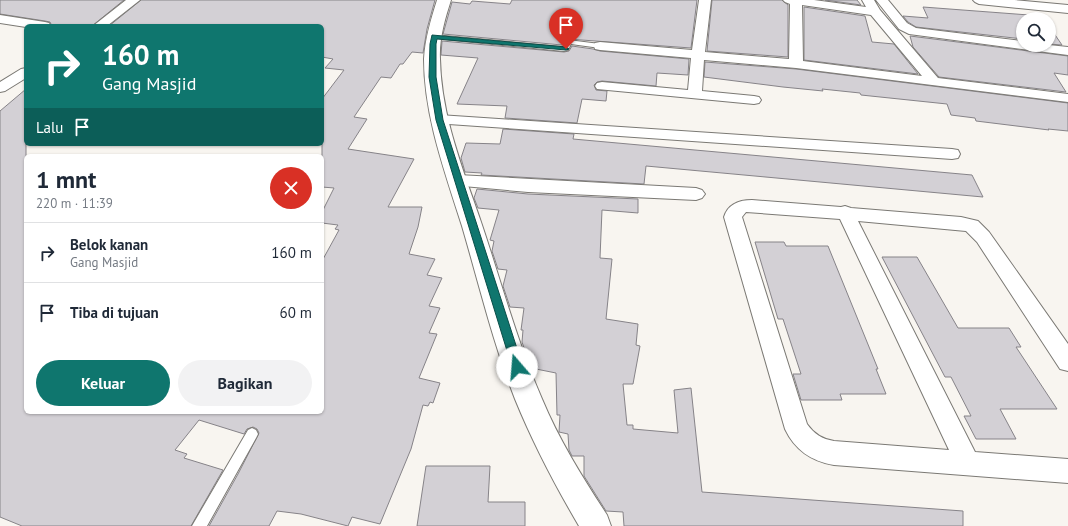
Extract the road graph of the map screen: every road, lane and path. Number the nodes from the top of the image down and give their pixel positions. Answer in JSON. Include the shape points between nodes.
{"nodes":[{"id":1,"x":134,"y":0,"type":"edge"},
{"id":2,"x":444,"y":0,"type":"edge"},
{"id":3,"x":705,"y":0,"type":"edge"},
{"id":4,"x":792,"y":0,"type":"edge"},
{"id":5,"x":868,"y":0,"type":"edge"},
{"id":6,"x":882,"y":0,"type":"edge"},
{"id":7,"x":979,"y":0,"type":"edge"},
{"id":8,"x":1066,"y":0,"type":"edge"},
{"id":9,"x":1068,"y":3,"type":"edge"},
{"id":10,"x":1068,"y":9,"type":"edge"},
{"id":11,"x":875,"y":12,"type":"junction"},
{"id":12,"x":0,"y":18,"type":"edge"},
{"id":13,"x":34,"y":24,"type":"edge"},
{"id":14,"x":102,"y":24,"type":"edge"},
{"id":15,"x":434,"y":37,"type":"junction"},
{"id":16,"x":600,"y":46,"type":"joint"},
{"id":17,"x":1068,"y":51,"type":"edge"},
{"id":18,"x":698,"y":54,"type":"junction"},
{"id":19,"x":796,"y":64,"type":"junction"},
{"id":20,"x":24,"y":73,"type":"edge"},
{"id":21,"x":933,"y":80,"type":"junction"},
{"id":22,"x":602,"y":86,"type":"dead end"},
{"id":23,"x":0,"y":88,"type":"edge"},
{"id":24,"x":695,"y":95,"type":"junction"},
{"id":25,"x":1068,"y":98,"type":"edge"},
{"id":26,"x":754,"y":100,"type":"dead end"},
{"id":27,"x":440,"y":120,"type":"junction"},
{"id":28,"x":952,"y":154,"type":"dead end"},
{"id":29,"x":458,"y":181,"type":"junction"},
{"id":30,"x":696,"y":194,"type":"dead end"},
{"id":31,"x":845,"y":212,"type":"junction"},
{"id":32,"x":1068,"y":362,"type":"edge"},
{"id":33,"x":252,"y":434,"type":"dead end"},
{"id":34,"x":967,"y":462,"type":"junction"},
{"id":35,"x":1068,"y":471,"type":"edge"},
{"id":36,"x":199,"y":526,"type":"edge"},
{"id":37,"x":596,"y":526,"type":"edge"}],
"edges":[{"from":1,"to":14,"type":"street"},
{"from":2,"to":15,"type":"street"},
{"from":3,"to":18,"type":"street"},
{"from":4,"to":11,"type":"street"},
{"from":4,"to":19,"type":"street"},
{"from":5,"to":11,"type":"street"},
{"from":6,"to":17,"type":"street","via":[[904,28],[913,31]]},
{"from":7,"to":10,"type":"street"},
{"from":8,"to":9,"type":"street"},
{"from":11,"to":21,"type":"street"},
{"from":12,"to":13,"type":"street"},
{"from":15,"to":16,"type":"lane","via":[[562,49],[566,49],[568,42]]},
{"from":15,"to":27,"type":"street","via":[[433,77]]},
{"from":16,"to":18,"type":"street"},
{"from":18,"to":19,"type":"street"},
{"from":18,"to":24,"type":"street"},
{"from":19,"to":21,"type":"street"},
{"from":20,"to":23,"type":"street"},
{"from":21,"to":25,"type":"street"},
{"from":22,"to":24,"type":"street"},
{"from":24,"to":26,"type":"street"},
{"from":27,"to":28,"type":"street"},
{"from":27,"to":29,"type":"street"},
{"from":29,"to":30,"type":"street"},
{"from":29,"to":37,"type":"street","via":[[528,399]]},
{"from":31,"to":32,"type":"street","via":[[972,226],[983,237]]},
{"from":31,"to":34,"type":"street"},
{"from":31,"to":34,"type":"street","via":[[752,206],[740,207],[733,215],[797,429],[809,444],[826,452]]},
{"from":33,"to":36,"type":"lane"},
{"from":34,"to":35,"type":"street"}]}
